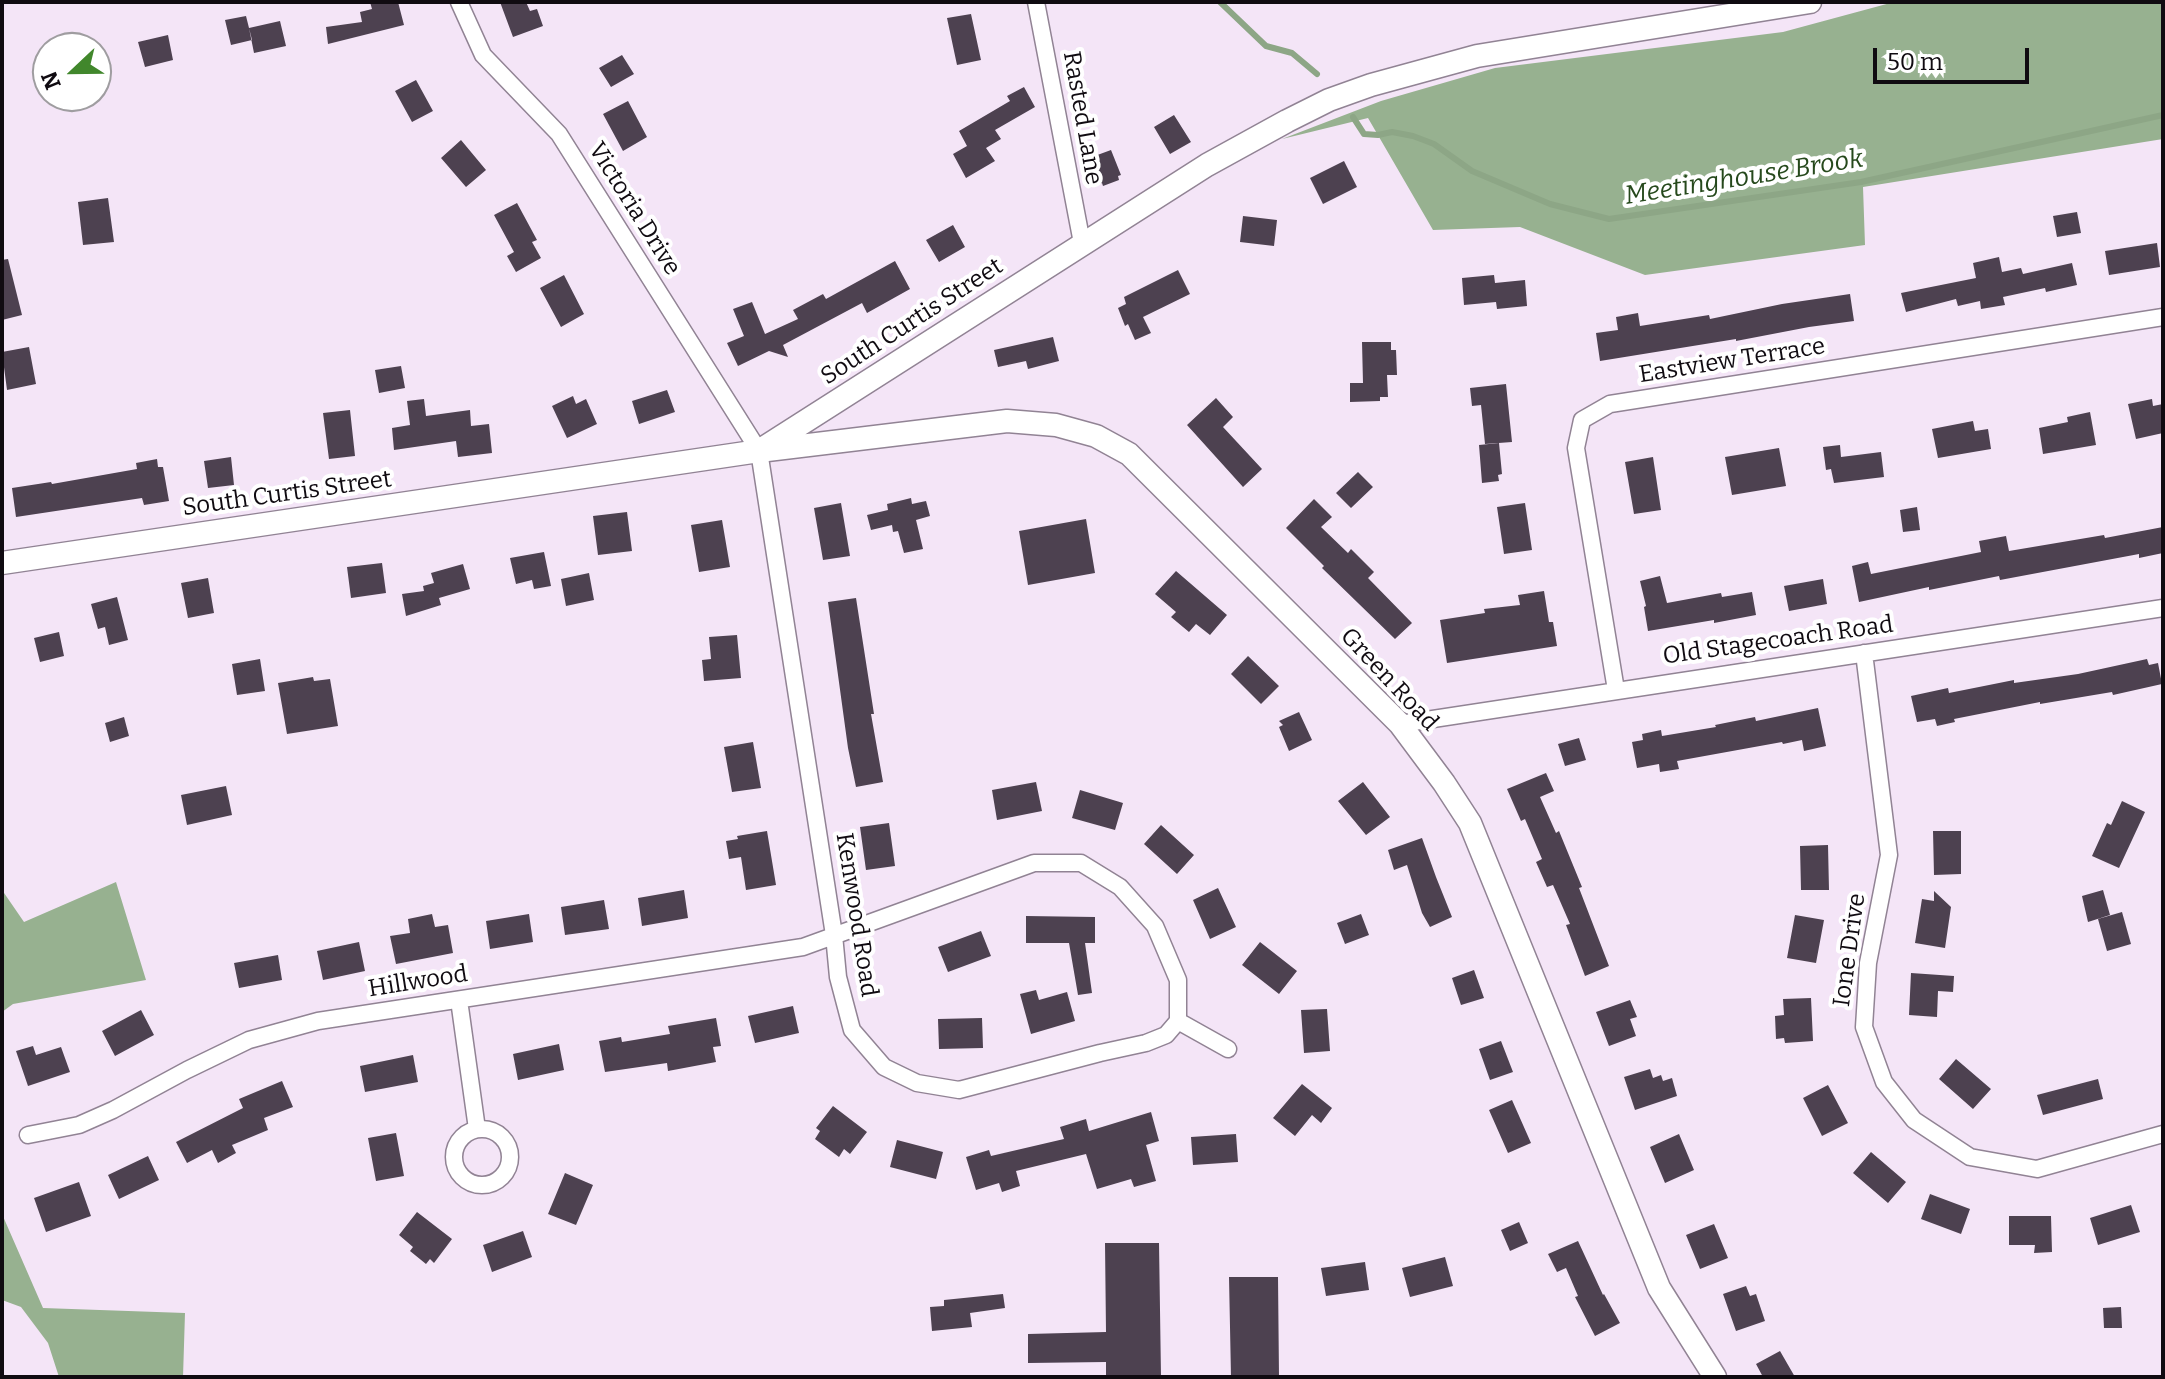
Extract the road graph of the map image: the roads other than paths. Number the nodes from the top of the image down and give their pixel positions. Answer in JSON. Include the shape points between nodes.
{"nodes":[{"id":1,"x":459,"y":2,"type":"edge"},
{"id":2,"x":1036,"y":2,"type":"edge"},
{"id":3,"x":1810,"y":2,"type":"edge"},
{"id":4,"x":1082,"y":243,"type":"junction"},
{"id":5,"x":2163,"y":317,"type":"edge"},
{"id":6,"x":759,"y":451,"type":"junction"},
{"id":7,"x":2,"y":563,"type":"edge"},
{"id":8,"x":2163,"y":608,"type":"edge"},
{"id":9,"x":1864,"y":653,"type":"junction"},
{"id":10,"x":1616,"y":690,"type":"junction"},
{"id":11,"x":1400,"y":724,"type":"junction"},
{"id":12,"x":834,"y":935,"type":"junction"},
{"id":13,"x":459,"y":1000,"type":"junction"},
{"id":14,"x":1178,"y":1021,"type":"junction"},
{"id":15,"x":1228,"y":1049,"type":"dead end"},
{"id":16,"x":477,"y":1129,"type":"dead end"},
{"id":17,"x":2163,"y":1134,"type":"edge"},
{"id":18,"x":28,"y":1135,"type":"dead end"},
{"id":19,"x":1715,"y":1377,"type":"edge"}],
"edges":[{"from":1,"to":6,"type":"street","name":"Victoria Drive","via":[[483,55],[559,134]]},
{"from":2,"to":4,"type":"street","name":"Rasted Lane"},
{"from":3,"to":4,"type":"street","name":"South Curtis Street","via":[[1477,56],[1371,85],[1287,121]]},
{"from":4,"to":6,"type":"street","name":"South Curtis Street"},
{"from":5,"to":10,"type":"street","name":"Eastview Terrace","via":[[1610,404],[1582,420],[1576,448]]},
{"from":6,"to":7,"type":"street","name":"South Curtis Street"},
{"from":6,"to":11,"type":"street","name":"Green Road","via":[[1007,421],[1056,425],[1096,436],[1129,454]]},
{"from":6,"to":12,"type":"street","name":"Kenwood Road"},
{"from":8,"to":9,"type":"street","name":"Old Stagecoach Road"},
{"from":9,"to":10,"type":"street","name":"Old Stagecoach Road"},
{"from":9,"to":17,"type":"street","name":"Ione Drive","via":[[1889,855],[1868,963],[1864,1027],[1884,1082],[1914,1120],[1970,1157],[2037,1169]]},
{"from":10,"to":11,"type":"street","name":"Old Stagecoach Road"},
{"from":11,"to":19,"type":"street","name":"Green Road","via":[[1470,823],[1659,1288]]},
{"from":12,"to":13,"type":"street","name":"Hillwood","via":[[803,947]]},
{"from":12,"to":14,"type":"street","name":"Hillwood","via":[[1034,863],[1081,863],[1120,887],[1155,926],[1178,980]]},
{"from":12,"to":14,"type":"street","name":"Kenwood Road","via":[[852,1030],[884,1067],[917,1083],[959,1090],[1146,1043],[1166,1035]]},
{"from":13,"to":16,"type":"street"},
{"from":13,"to":18,"type":"street","name":"Hillwood","via":[[318,1021],[249,1040],[79,1125]]},
{"from":14,"to":15,"type":"street"}]}
